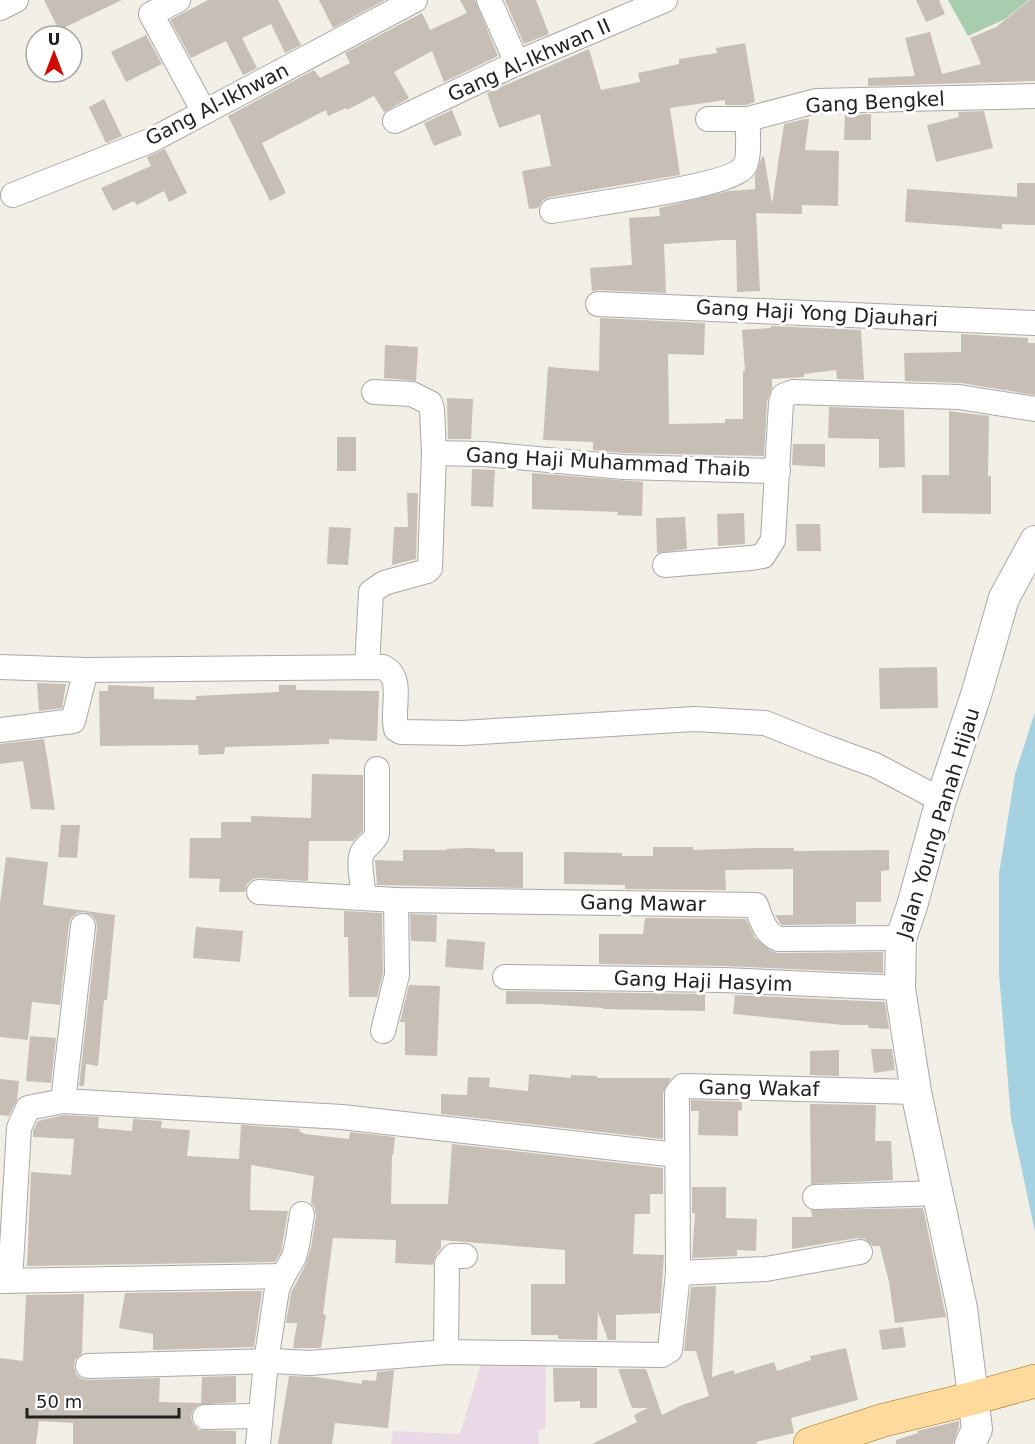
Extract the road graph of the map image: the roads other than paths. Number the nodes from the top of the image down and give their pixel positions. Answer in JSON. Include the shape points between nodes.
{"nodes":[{"id":1,"x":16,"y":0,"type":"edge"},
{"id":2,"x":178,"y":0,"type":"edge"},
{"id":3,"x":415,"y":0,"type":"edge"},
{"id":4,"x":489,"y":0,"type":"edge"},
{"id":5,"x":665,"y":0,"type":"edge"},
{"id":6,"x":0,"y":8,"type":"edge"},
{"id":7,"x":517,"y":63,"type":"junction"},
{"id":8,"x":1035,"y":96,"type":"edge"},
{"id":9,"x":204,"y":112,"type":"junction"},
{"id":10,"x":708,"y":119,"type":"dead end"},
{"id":11,"x":748,"y":119,"type":"junction"},
{"id":12,"x":395,"y":121,"type":"dead end"},
{"id":13,"x":13,"y":195,"type":"dead end"},
{"id":14,"x":552,"y":211,"type":"dead end"},
{"id":15,"x":598,"y":304,"type":"dead end"},
{"id":16,"x":1035,"y":321,"type":"edge"},
{"id":17,"x":374,"y":392,"type":"dead end"},
{"id":18,"x":1035,"y":410,"type":"edge"},
{"id":19,"x":434,"y":453,"type":"junction"},
{"id":20,"x":778,"y":471,"type":"junction"},
{"id":21,"x":1035,"y":541,"type":"edge"},
{"id":22,"x":665,"y":565,"type":"dead end"},
{"id":23,"x":0,"y":667,"type":"edge"},
{"id":24,"x":367,"y":667,"type":"junction"},
{"id":25,"x":86,"y":670,"type":"junction"},
{"id":26,"x":0,"y":730,"type":"edge"},
{"id":27,"x":377,"y":769,"type":"dead end"},
{"id":28,"x":941,"y":800,"type":"junction"},
{"id":29,"x":259,"y":892,"type":"dead end"},
{"id":30,"x":364,"y":897,"type":"junction"},
{"id":31,"x":396,"y":900,"type":"junction"},
{"id":32,"x":83,"y":926,"type":"dead end"},
{"id":33,"x":901,"y":938,"type":"junction"},
{"id":34,"x":505,"y":977,"type":"dead end"},
{"id":35,"x":900,"y":988,"type":"junction"},
{"id":36,"x":383,"y":1031,"type":"dead end"},
{"id":37,"x":916,"y":1092,"type":"junction"},
{"id":38,"x":63,"y":1101,"type":"junction"},
{"id":39,"x":10,"y":1127,"type":"edge"},
{"id":40,"x":677,"y":1155,"type":"junction"},
{"id":41,"x":939,"y":1192,"type":"junction"},
{"id":42,"x":815,"y":1197,"type":"dead end"},
{"id":43,"x":302,"y":1214,"type":"dead end"},
{"id":44,"x":860,"y":1251,"type":"dead end"},
{"id":45,"x":465,"y":1256,"type":"dead end"},
{"id":46,"x":678,"y":1273,"type":"junction"},
{"id":47,"x":283,"y":1276,"type":"junction"},
{"id":48,"x":5,"y":1281,"type":"edge"},
{"id":49,"x":446,"y":1352,"type":"junction"},
{"id":50,"x":270,"y":1362,"type":"junction"},
{"id":51,"x":88,"y":1366,"type":"dead end"},
{"id":52,"x":1023,"y":1384,"type":"edge"},
{"id":53,"x":974,"y":1398,"type":"junction"},
{"id":54,"x":260,"y":1416,"type":"junction"},
{"id":55,"x":205,"y":1417,"type":"dead end"},
{"id":56,"x":258,"y":1444,"type":"edge"},
{"id":57,"x":810,"y":1444,"type":"edge"},
{"id":58,"x":970,"y":1444,"type":"edge"}],
"edges":[{"from":1,"to":6,"type":"street"},
{"from":2,"to":9,"type":"street","via":[[151,14]]},
{"from":3,"to":9,"type":"street","name":"Gang Al-Ikhwan"},
{"from":4,"to":7,"type":"street"},
{"from":5,"to":7,"type":"street","name":"Gang Al-Ikhwan II"},
{"from":7,"to":12,"type":"street","name":"Gang Al-Ikhwan II"},
{"from":8,"to":11,"type":"street","name":"Gang Bengkel","via":[[816,100]]},
{"from":9,"to":13,"type":"street","name":"Gang Al-Ikhwan","via":[[152,140]]},
{"from":10,"to":11,"type":"street","name":"Gang Bengkel"},
{"from":11,"to":14,"type":"street","via":[[747,162],[736,174],[685,188]]},
{"from":15,"to":16,"type":"street","name":"Gang Haji Yong Djauhari"},
{"from":17,"to":19,"type":"street","via":[[412,394],[430,403]]},
{"from":18,"to":20,"type":"street","name":"Gang Haji Muhammad Thaib","via":[[959,397],[794,392],[783,396],[781,403]]},
{"from":19,"to":20,"type":"street","name":"Gang Haji Muhammad Thaib","via":[[623,467]]},
{"from":19,"to":24,"type":"street","via":[[430,568],[370,592]]},
{"from":20,"to":22,"type":"street","via":[[773,540],[764,556]]},
{"from":21,"to":28,"type":"street","name":"Jalan Young Panah Hijau","via":[[1004,598]]},
{"from":23,"to":25,"type":"street"},
{"from":24,"to":25,"type":"street"},
{"from":24,"to":28,"type":"street","via":[[383,667],[396,680],[394,720],[401,732],[462,733],[695,718],[765,723],[875,765]]},
{"from":25,"to":26,"type":"street","via":[[73,721]]},
{"from":27,"to":30,"type":"street","via":[[377,834],[361,857]]},
{"from":28,"to":33,"type":"street","name":"Jalan Young Panah Hijau"},
{"from":29,"to":30,"type":"street","name":"Gang Mawar"},
{"from":30,"to":31,"type":"street","name":"Gang Mawar"},
{"from":31,"to":33,"type":"street","name":"Gang Mawar","via":[[756,905],[770,936],[778,939]]},
{"from":31,"to":36,"type":"street","via":[[397,975]]},
{"from":32,"to":38,"type":"street"},
{"from":33,"to":35,"type":"street","name":"Jalan Young Panah Hijau"},
{"from":34,"to":35,"type":"street","name":"Gang Haji Hasyim","via":[[724,980]]},
{"from":35,"to":37,"type":"street","name":"Jalan Young Panah Hijau"},
{"from":37,"to":40,"type":"street","name":"Gang Wakaf","via":[[683,1086],[677,1093]]},
{"from":37,"to":41,"type":"street","name":"Jalan Young Panah Hijau"},
{"from":38,"to":39,"type":"street","via":[[28,1108]]},
{"from":38,"to":40,"type":"street","via":[[300,1113]]},
{"from":39,"to":48,"type":"street"},
{"from":40,"to":46,"type":"street","name":"Gang Wakaf"},
{"from":41,"to":42,"type":"street"},
{"from":41,"to":53,"type":"street","name":"Jalan Young Panah Hijau","via":[[963,1308]]},
{"from":43,"to":47,"type":"street","via":[[294,1257]]},
{"from":44,"to":46,"type":"street","via":[[766,1269]]},
{"from":45,"to":49,"type":"street","via":[[453,1256],[447,1263]]},
{"from":46,"to":49,"type":"street","name":"Gang Wakaf","via":[[670,1350],[663,1355]]},
{"from":47,"to":48,"type":"street"},
{"from":47,"to":50,"type":"street","via":[[277,1289]]},
{"from":49,"to":50,"type":"street","name":"Gang Wakaf","via":[[310,1363]]},
{"from":50,"to":51,"type":"street","name":"Gang Wakaf"},
{"from":50,"to":54,"type":"street"},
{"from":52,"to":53,"type":"main road"},
{"from":53,"to":57,"type":"main road","via":[[884,1420]]},
{"from":53,"to":58,"type":"street","name":"Jalan Young Panah Hijau","via":[[977,1429]]},
{"from":54,"to":55,"type":"street"},
{"from":54,"to":56,"type":"street"}]}
